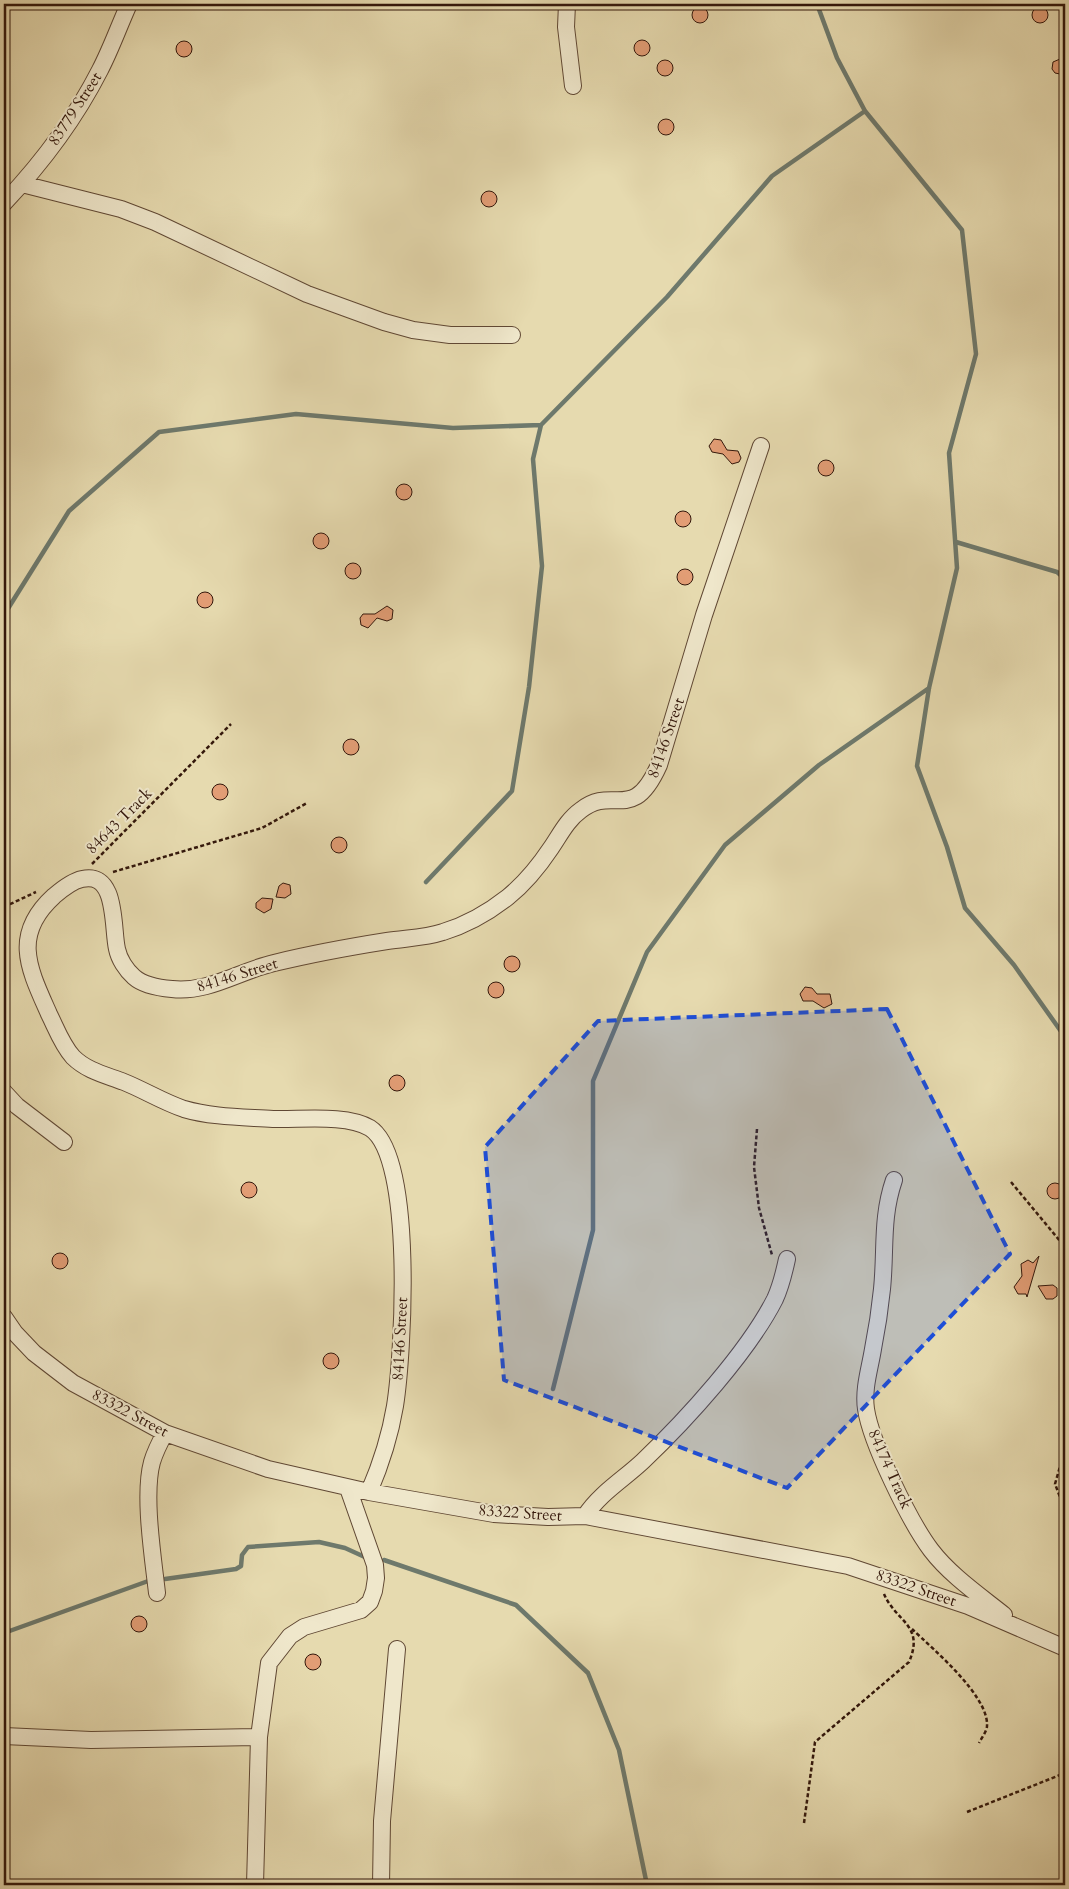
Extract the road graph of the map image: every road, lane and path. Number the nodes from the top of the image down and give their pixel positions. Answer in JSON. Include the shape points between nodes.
{"nodes":[{"id":1,"x":129,"y":4,"type":"edge"},
{"id":2,"x":567,"y":4,"type":"edge"},
{"id":3,"x":572,"y":86,"type":"dead end"},
{"id":4,"x":22,"y":184,"type":"junction"},
{"id":5,"x":4,"y":203,"type":"edge"},
{"id":6,"x":512,"y":335,"type":"dead end"},
{"id":7,"x":761,"y":446,"type":"dead end"},
{"id":8,"x":231,"y":724,"type":"dead end"},
{"id":9,"x":307,"y":804,"type":"dead end"},
{"id":10,"x":87,"y":869,"type":"dead end"},
{"id":11,"x":100,"y":882,"type":"junction"},
{"id":12,"x":41,"y":889,"type":"dead end"},
{"id":13,"x":4,"y":907,"type":"edge"},
{"id":14,"x":4,"y":1092,"type":"edge"},
{"id":15,"x":757,"y":1129,"type":"dead end"},
{"id":16,"x":64,"y":1142,"type":"dead end"},
{"id":17,"x":894,"y":1180,"type":"dead end"},
{"id":18,"x":1011,"y":1182,"type":"dead end"},
{"id":19,"x":1065,"y":1256,"type":"edge"},
{"id":20,"x":780,"y":1260,"type":"joint"},
{"id":21,"x":4,"y":1317,"type":"edge"},
{"id":22,"x":165,"y":1433,"type":"junction"},
{"id":23,"x":1065,"y":1449,"type":"edge"},
{"id":24,"x":348,"y":1488,"type":"junction"},
{"id":25,"x":369,"y":1492,"type":"junction"},
{"id":26,"x":1065,"y":1510,"type":"edge"},
{"id":27,"x":585,"y":1516,"type":"junction"},
{"id":28,"x":878,"y":1576,"type":"junction"},
{"id":29,"x":157,"y":1593,"type":"dead end"},
{"id":30,"x":1018,"y":1626,"type":"junction"},
{"id":31,"x":911,"y":1628,"type":"junction"},
{"id":32,"x":1065,"y":1648,"type":"edge"},
{"id":33,"x":397,"y":1649,"type":"dead end"},
{"id":34,"x":4,"y":1736,"type":"edge"},
{"id":35,"x":260,"y":1737,"type":"junction"},
{"id":36,"x":979,"y":1743,"type":"dead end"},
{"id":37,"x":1065,"y":1773,"type":"edge"},
{"id":38,"x":968,"y":1812,"type":"dead end"},
{"id":39,"x":804,"y":1824,"type":"dead end"},
{"id":40,"x":255,"y":1885,"type":"edge"},
{"id":41,"x":382,"y":1885,"type":"edge"}],
"edges":[{"from":1,"to":4,"type":"street","name":"83779 Street","via":[[100,70],[64,128]]},
{"from":2,"to":3,"type":"street"},
{"from":4,"to":5,"type":"street","name":"83779 Street"},
{"from":4,"to":6,"type":"street","via":[[121,209],[308,294],[384,322],[450,335]]},
{"from":7,"to":11,"type":"street","name":"84146 Street","via":[[704,615],[659,765],[650,784],[629,800],[597,802],[579,810],[518,888],[487,911],[436,934],[269,964],[203,988],[167,989],[140,981],[127,970],[117,950],[112,904]]},
{"from":8,"to":10,"type":"path","name":"84643 Track"},
{"from":9,"to":11,"type":"path","via":[[262,828],[110,873]]},
{"from":11,"to":25,"type":"street","name":"84146 Street","via":[[80,879],[58,892],[38,914],[26,947],[31,973],[55,1026],[79,1062],[182,1109],[272,1118],[351,1121],[377,1134],[387,1149],[395,1178],[404,1314],[395,1408],[381,1463]]},
{"from":12,"to":13,"type":"path"},
{"from":14,"to":16,"type":"street"},
{"from":15,"to":20,"type":"path","via":[[754,1167],[759,1208]]},
{"from":17,"to":30,"type":"street","name":"84174 Track","via":[[883,1232],[879,1317],[866,1392],[872,1430],[886,1466],[930,1548]]},
{"from":18,"to":19,"type":"path","via":[[1060,1241]]},
{"from":20,"to":27,"type":"street","via":[[775,1298],[748,1342],[644,1460],[600,1497]]},
{"from":21,"to":22,"type":"street","name":"83322 Street","via":[[34,1353],[73,1383]]},
{"from":22,"to":24,"type":"street","name":"83322 Street","via":[[268,1469]]},
{"from":22,"to":29,"type":"street","via":[[149,1476]]},
{"from":23,"to":26,"type":"path","via":[[1055,1484]]},
{"from":24,"to":25,"type":"street","name":"83322 Street"},
{"from":24,"to":35,"type":"street","via":[[375,1565],[374,1592],[370,1602],[361,1610],[304,1626],[277,1650],[269,1663]]},
{"from":25,"to":27,"type":"street","name":"83322 Street","via":[[494,1514]]},
{"from":27,"to":28,"type":"street","name":"83322 Street","via":[[848,1566]]},
{"from":28,"to":30,"type":"street","name":"83322 Street"},
{"from":28,"to":31,"type":"path","via":[[887,1601]]},
{"from":30,"to":32,"type":"street","name":"83322 Street"},
{"from":31,"to":36,"type":"path","via":[[980,1700],[987,1726]]},
{"from":31,"to":39,"type":"path","via":[[915,1648],[909,1662],[815,1742]]},
{"from":33,"to":41,"type":"street","via":[[382,1821]]},
{"from":34,"to":35,"type":"street","via":[[90,1740]]},
{"from":35,"to":40,"type":"street"},
{"from":37,"to":38,"type":"path"}]}
